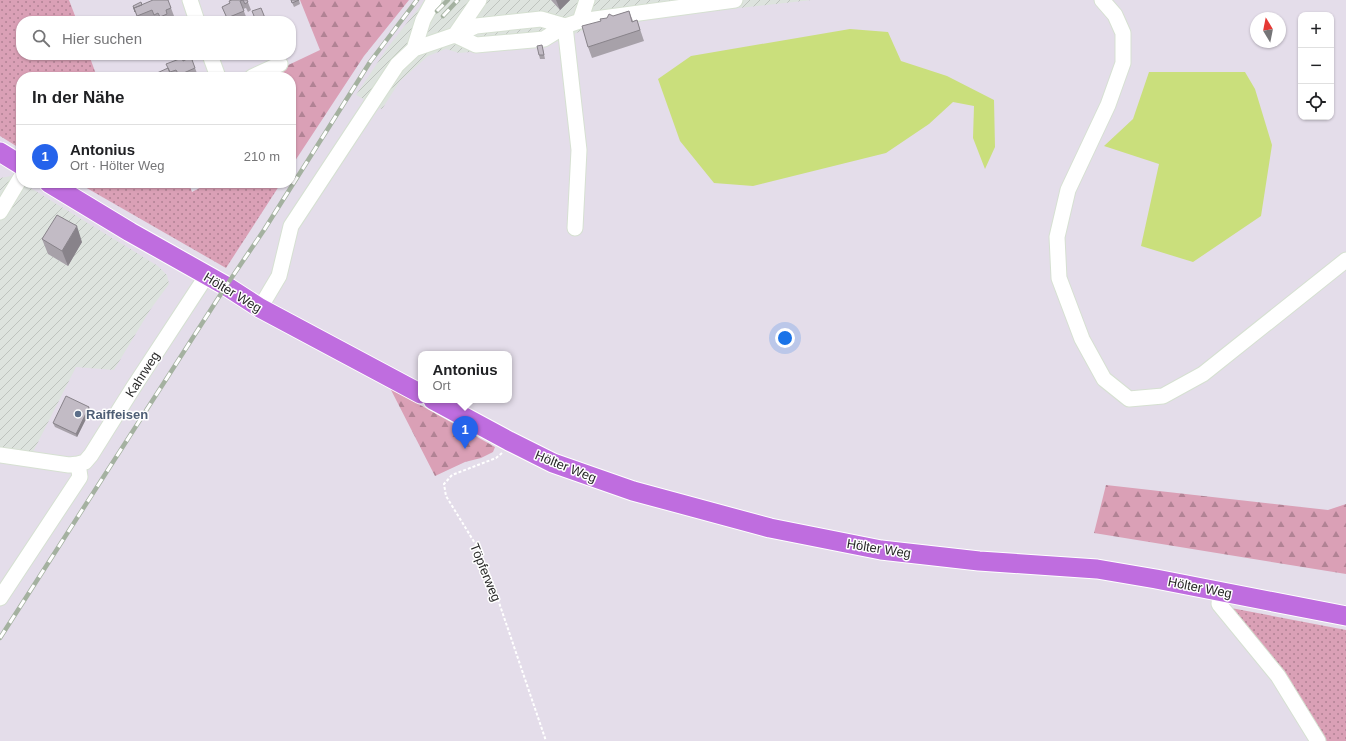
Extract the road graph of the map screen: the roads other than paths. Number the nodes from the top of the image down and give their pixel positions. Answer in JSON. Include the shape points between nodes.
{"nodes":[{"id":1,"x":190,"y":0,"type":"edge"},
{"id":2,"x":434,"y":0,"type":"edge"},
{"id":3,"x":480,"y":0,"type":"edge"},
{"id":4,"x":587,"y":0,"type":"edge"},
{"id":5,"x":736,"y":0,"type":"edge"},
{"id":6,"x":1102,"y":0,"type":"edge"},
{"id":7,"x":195,"y":16,"type":"edge"},
{"id":8,"x":580,"y":20,"type":"junction"},
{"id":9,"x":565,"y":26,"type":"junction"},
{"id":10,"x":455,"y":35,"type":"junction"},
{"id":11,"x":414,"y":49,"type":"junction"},
{"id":12,"x":212,"y":60,"type":"edge"},
{"id":13,"x":280,"y":64,"type":"dead end"},
{"id":14,"x":216,"y":72,"type":"edge"},
{"id":15,"x":263,"y":72,"type":"edge"},
{"id":16,"x":0,"y":152,"type":"edge"},
{"id":17,"x":16,"y":162,"type":"edge"},
{"id":18,"x":16,"y":185,"type":"edge"},
{"id":19,"x":59,"y":188,"type":"edge"},
{"id":20,"x":0,"y":212,"type":"edge"},
{"id":21,"x":575,"y":228,"type":"dead end"},
{"id":22,"x":1346,"y":260,"type":"edge"},
{"id":23,"x":207,"y":276,"type":"junction"},
{"id":24,"x":260,"y":308,"type":"junction"},
{"id":25,"x":418,"y":392,"type":"edge"},
{"id":26,"x":437,"y":403,"type":"edge"},
{"id":27,"x":0,"y":455,"type":"edge"},
{"id":28,"x":78,"y":464,"type":"junction"},
{"id":29,"x":1220,"y":591,"type":"junction"},
{"id":30,"x":0,"y":598,"type":"edge"},
{"id":31,"x":1346,"y":616,"type":"edge"},
{"id":32,"x":1318,"y":741,"type":"edge"}],
"edges":[{"from":1,"to":7,"type":"street"},
{"from":2,"to":11,"type":"street","via":[[423,20]]},
{"from":3,"to":10,"type":"street"},
{"from":4,"to":8,"type":"street"},
{"from":5,"to":8,"type":"street"},
{"from":6,"to":22,"type":"street","via":[[1114,15],[1123,33],[1123,63],[1108,105],[1068,190],[1057,237],[1059,278],[1082,340],[1104,379],[1129,400],[1163,396],[1203,374]]},
{"from":8,"to":9,"type":"street"},
{"from":9,"to":10,"type":"street","via":[[544,39],[484,44],[476,44]]},
{"from":9,"to":21,"type":"street","via":[[579,150]]},
{"from":10,"to":11,"type":"street"},
{"from":11,"to":24,"type":"street","via":[[397,65],[291,226],[279,276]]},
{"from":12,"to":14,"type":"street"},
{"from":13,"to":15,"type":"street"},
{"from":16,"to":17,"type":"main road"},
{"from":18,"to":20,"type":"street"},
{"from":19,"to":23,"type":"main road","name":"Hölter Weg"},
{"from":23,"to":24,"type":"main road","name":"Hölter Weg"},
{"from":23,"to":28,"type":"street","name":"Kahrweg","via":[[132,388],[94,451],[85,462]]},
{"from":24,"to":25,"type":"main road","name":"Hölter Weg"},
{"from":26,"to":29,"type":"main road","name":"Hölter Weg","via":[[506,450],[553,463],[633,491],[770,528],[881,550],[979,561],[1098,569]]},
{"from":27,"to":28,"type":"street","via":[[58,464]]},
{"from":28,"to":30,"type":"street","via":[[80,477]]},
{"from":29,"to":31,"type":"main road","name":"Hölter Weg"},
{"from":29,"to":32,"type":"street","via":[[1219,604],[1278,676]]}]}
